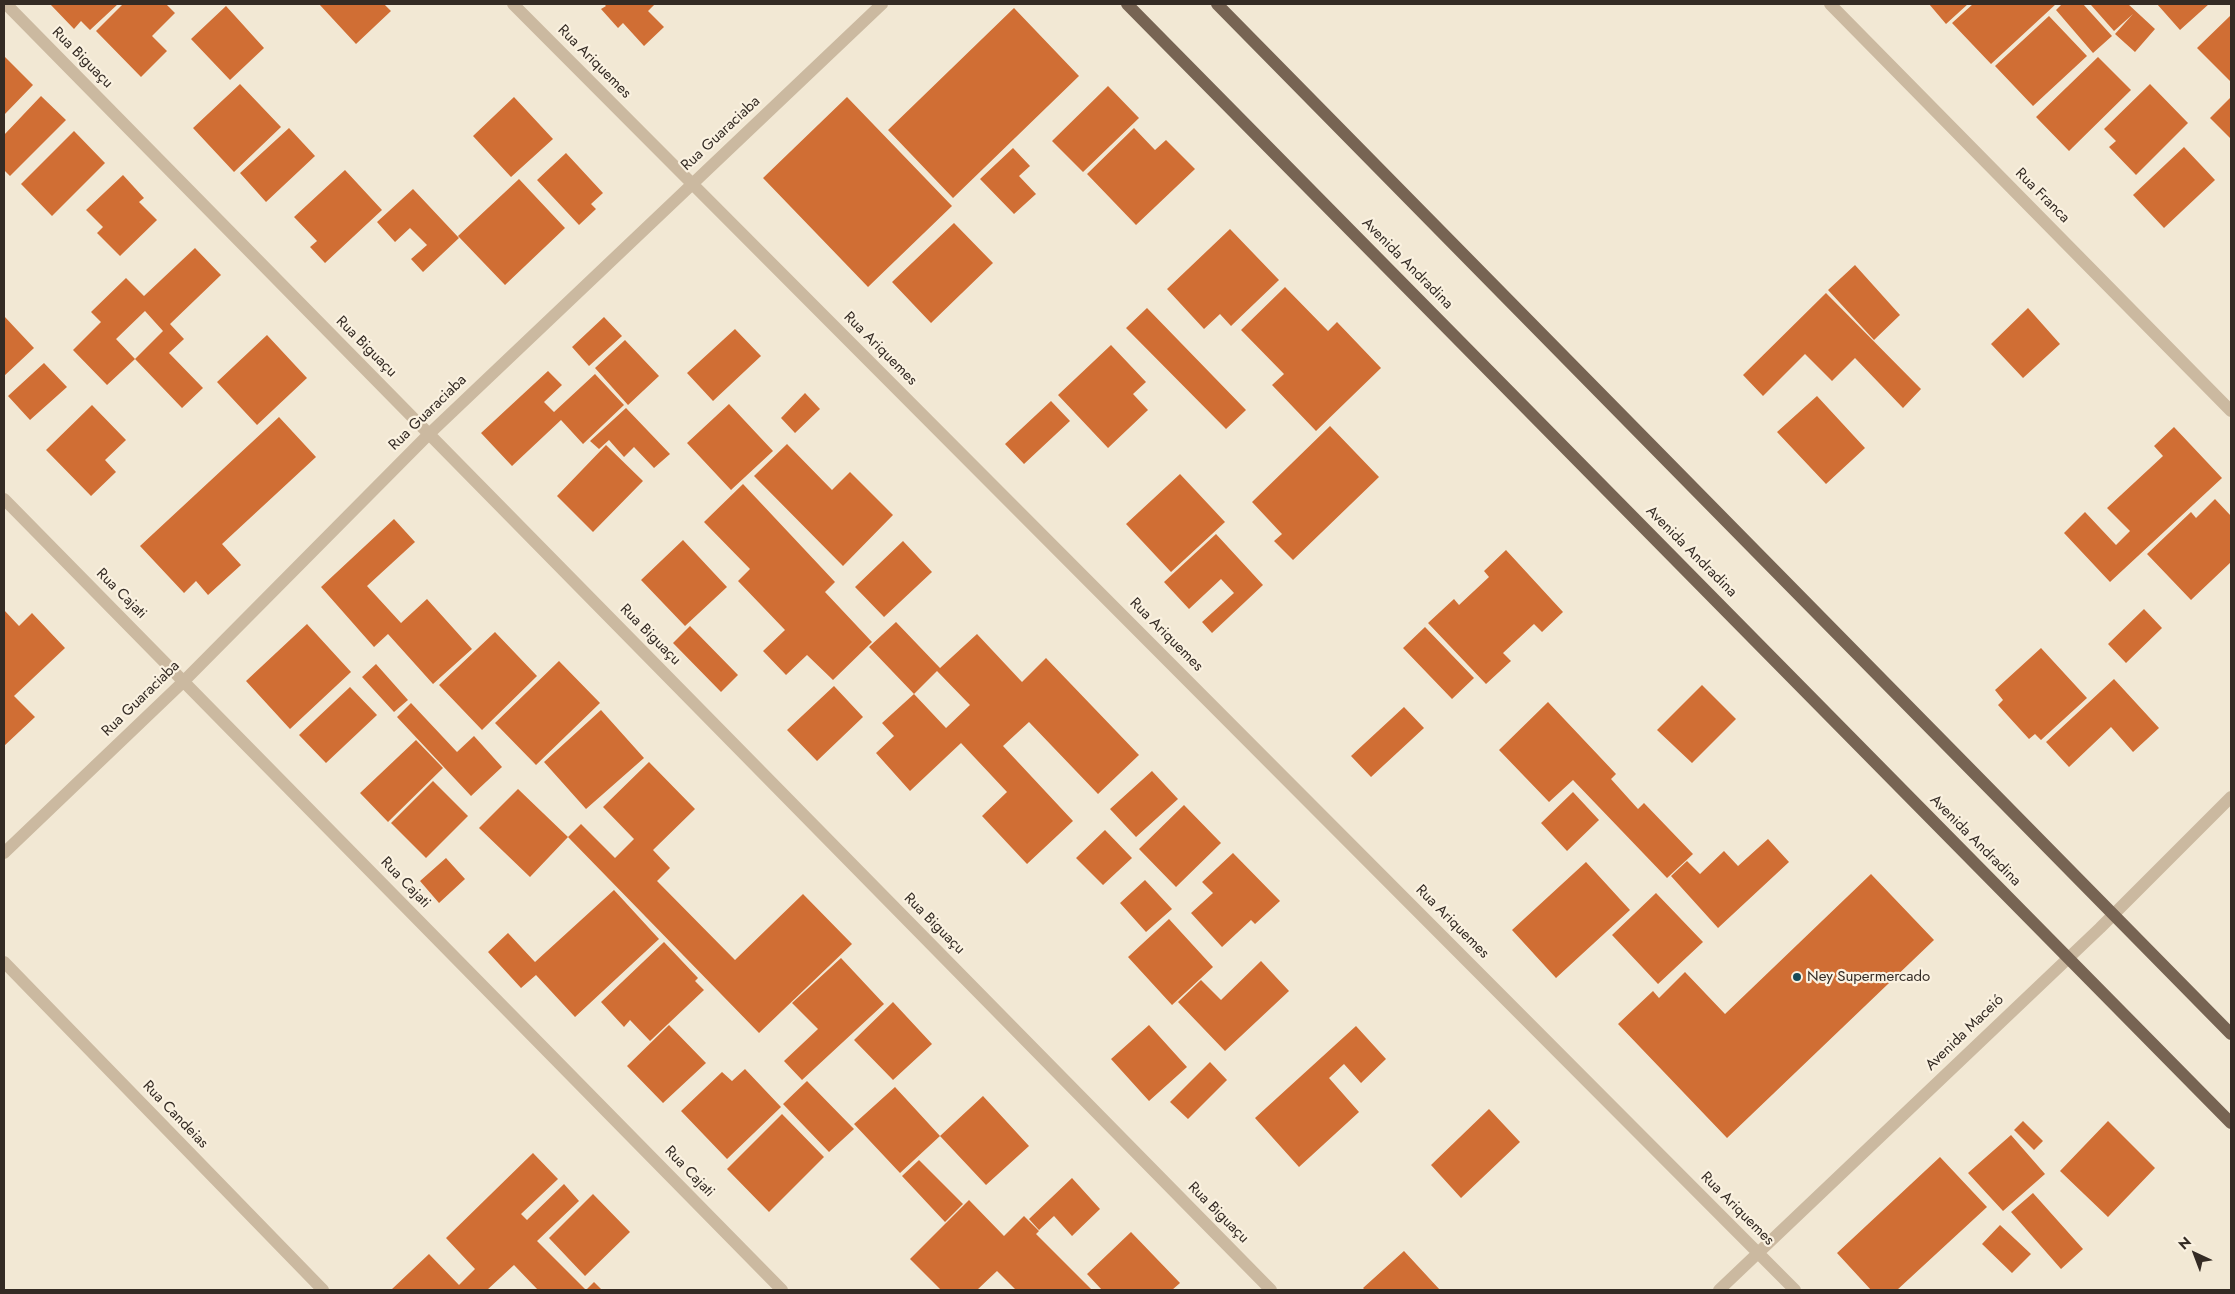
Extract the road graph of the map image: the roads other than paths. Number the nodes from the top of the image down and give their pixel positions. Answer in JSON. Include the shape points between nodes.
{"nodes":[{"id":1,"x":6,"y":4,"type":"edge"},
{"id":2,"x":514,"y":4,"type":"edge"},
{"id":3,"x":882,"y":4,"type":"edge"},
{"id":4,"x":1127,"y":4,"type":"edge"},
{"id":5,"x":1217,"y":4,"type":"edge"},
{"id":6,"x":1830,"y":4,"type":"edge"},
{"id":7,"x":692,"y":184,"type":"junction"},
{"id":8,"x":2231,"y":411,"type":"edge"},
{"id":9,"x":429,"y":434,"type":"junction"},
{"id":10,"x":4,"y":499,"type":"edge"},
{"id":11,"x":184,"y":681,"type":"junction"},
{"id":12,"x":2231,"y":797,"type":"edge"},
{"id":13,"x":4,"y":853,"type":"edge"},
{"id":14,"x":2112,"y":915,"type":"junction"},
{"id":15,"x":2068,"y":958,"type":"junction"},
{"id":16,"x":4,"y":962,"type":"edge"},
{"id":17,"x":2231,"y":1034,"type":"edge"},
{"id":18,"x":2231,"y":1123,"type":"edge"},
{"id":19,"x":1758,"y":1253,"type":"junction"},
{"id":20,"x":323,"y":1290,"type":"edge"},
{"id":21,"x":782,"y":1290,"type":"edge"},
{"id":22,"x":1271,"y":1290,"type":"edge"},
{"id":23,"x":1719,"y":1290,"type":"edge"},
{"id":24,"x":1795,"y":1290,"type":"edge"}],
"edges":[{"from":1,"to":9,"type":"street","name":"Rua Biguaçu"},
{"from":2,"to":7,"type":"street","name":"Rua Ariquemes"},
{"from":3,"to":7,"type":"street","name":"Rua Guaraciaba"},
{"from":4,"to":15,"type":"main road","name":"Avenida Andradina"},
{"from":5,"to":14,"type":"main road"},
{"from":6,"to":8,"type":"street","name":"Rua Franca"},
{"from":7,"to":9,"type":"street","name":"Rua Guaraciaba"},
{"from":7,"to":19,"type":"street","name":"Rua Ariquemes"},
{"from":9,"to":11,"type":"street","name":"Rua Guaraciaba"},
{"from":9,"to":22,"type":"street","name":"Rua Biguaçu"},
{"from":10,"to":11,"type":"street","name":"Rua Cajati"},
{"from":11,"to":13,"type":"street","name":"Rua Guaraciaba"},
{"from":11,"to":21,"type":"street","name":"Rua Cajati"},
{"from":12,"to":14,"type":"street","name":"Avenida Maceió"},
{"from":14,"to":15,"type":"street","name":"Avenida Maceió"},
{"from":14,"to":17,"type":"main road"},
{"from":15,"to":18,"type":"main road","name":"Avenida Andradina"},
{"from":15,"to":19,"type":"street","name":"Avenida Maceió"},
{"from":16,"to":20,"type":"street","name":"Rua Candeias"},
{"from":19,"to":23,"type":"street","name":"Avenida Maceió"},
{"from":19,"to":24,"type":"street","name":"Rua Ariquemes"}]}
